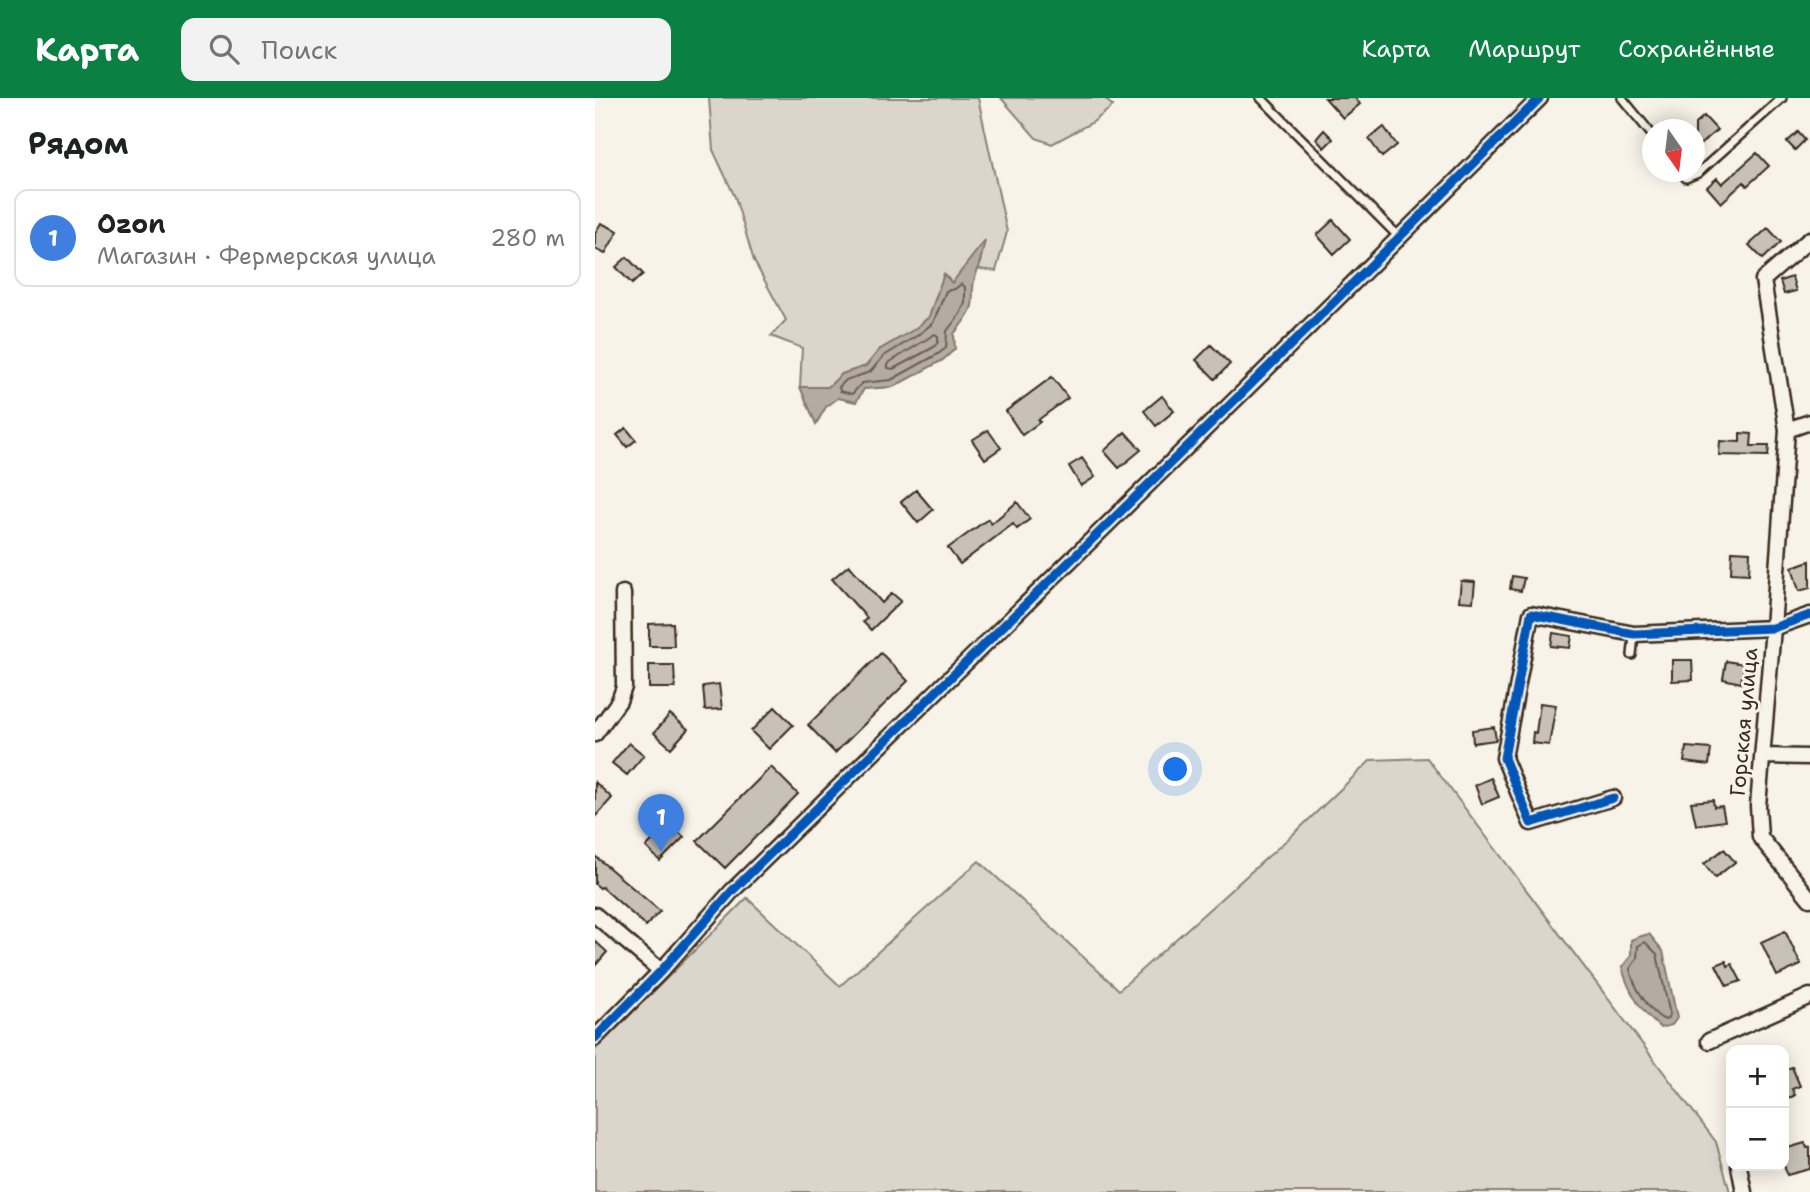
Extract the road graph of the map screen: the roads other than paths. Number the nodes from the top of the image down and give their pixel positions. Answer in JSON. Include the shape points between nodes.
{"nodes":[{"id":1,"x":1540,"y":98,"type":"edge"},
{"id":2,"x":1622,"y":98,"type":"edge"},
{"id":3,"x":1782,"y":98,"type":"edge"},
{"id":4,"x":1266,"y":100,"type":"edge"},
{"id":5,"x":1642,"y":123,"type":"edge"},
{"id":6,"x":1705,"y":167,"type":"edge"},
{"id":7,"x":1400,"y":237,"type":"junction"},
{"id":8,"x":1810,"y":239,"type":"edge"},
{"id":9,"x":1810,"y":422,"type":"edge"},
{"id":10,"x":1787,"y":429,"type":"junction"},
{"id":11,"x":623,"y":593,"type":"dead end"},
{"id":12,"x":1810,"y":615,"type":"edge"},
{"id":13,"x":1773,"y":628,"type":"junction"},
{"id":14,"x":1634,"y":634,"type":"junction"},
{"id":15,"x":1632,"y":655,"type":"dead end"},
{"id":16,"x":595,"y":734,"type":"edge"},
{"id":17,"x":1762,"y":756,"type":"junction"},
{"id":18,"x":1810,"y":757,"type":"edge"},
{"id":19,"x":1613,"y":798,"type":"dead end"},
{"id":20,"x":1810,"y":899,"type":"edge"},
{"id":21,"x":595,"y":915,"type":"edge"},
{"id":22,"x":660,"y":971,"type":"junction"},
{"id":23,"x":1810,"y":996,"type":"edge"},
{"id":24,"x":595,"y":1038,"type":"edge"},
{"id":25,"x":1709,"y":1041,"type":"dead end"},
{"id":26,"x":1740,"y":1171,"type":"edge"},
{"id":27,"x":1744,"y":1192,"type":"edge"}],
"edges":[{"from":1,"to":7,"type":"street"},
{"from":2,"to":5,"type":"lane"},
{"from":3,"to":6,"type":"lane"},
{"from":4,"to":7,"type":"lane"},
{"from":7,"to":22,"type":"street","via":[[732,891]]},
{"from":8,"to":10,"type":"street","name":"Горская улица","via":[[1763,280]]},
{"from":9,"to":10,"type":"street"},
{"from":10,"to":13,"type":"street","name":"Горская улица"},
{"from":11,"to":16,"type":"street","via":[[624,687]]},
{"from":12,"to":13,"type":"street"},
{"from":13,"to":14,"type":"street"},
{"from":13,"to":17,"type":"street","name":"Горская улица"},
{"from":14,"to":15,"type":"lane"},
{"from":14,"to":19,"type":"street","via":[[1531,614],[1504,758],[1531,823]]},
{"from":17,"to":18,"type":"street"},
{"from":17,"to":20,"type":"street","name":"Горская улица","via":[[1760,837]]},
{"from":21,"to":22,"type":"street"},
{"from":22,"to":24,"type":"street"},
{"from":23,"to":25,"type":"street"},
{"from":26,"to":27,"type":"street"}]}
